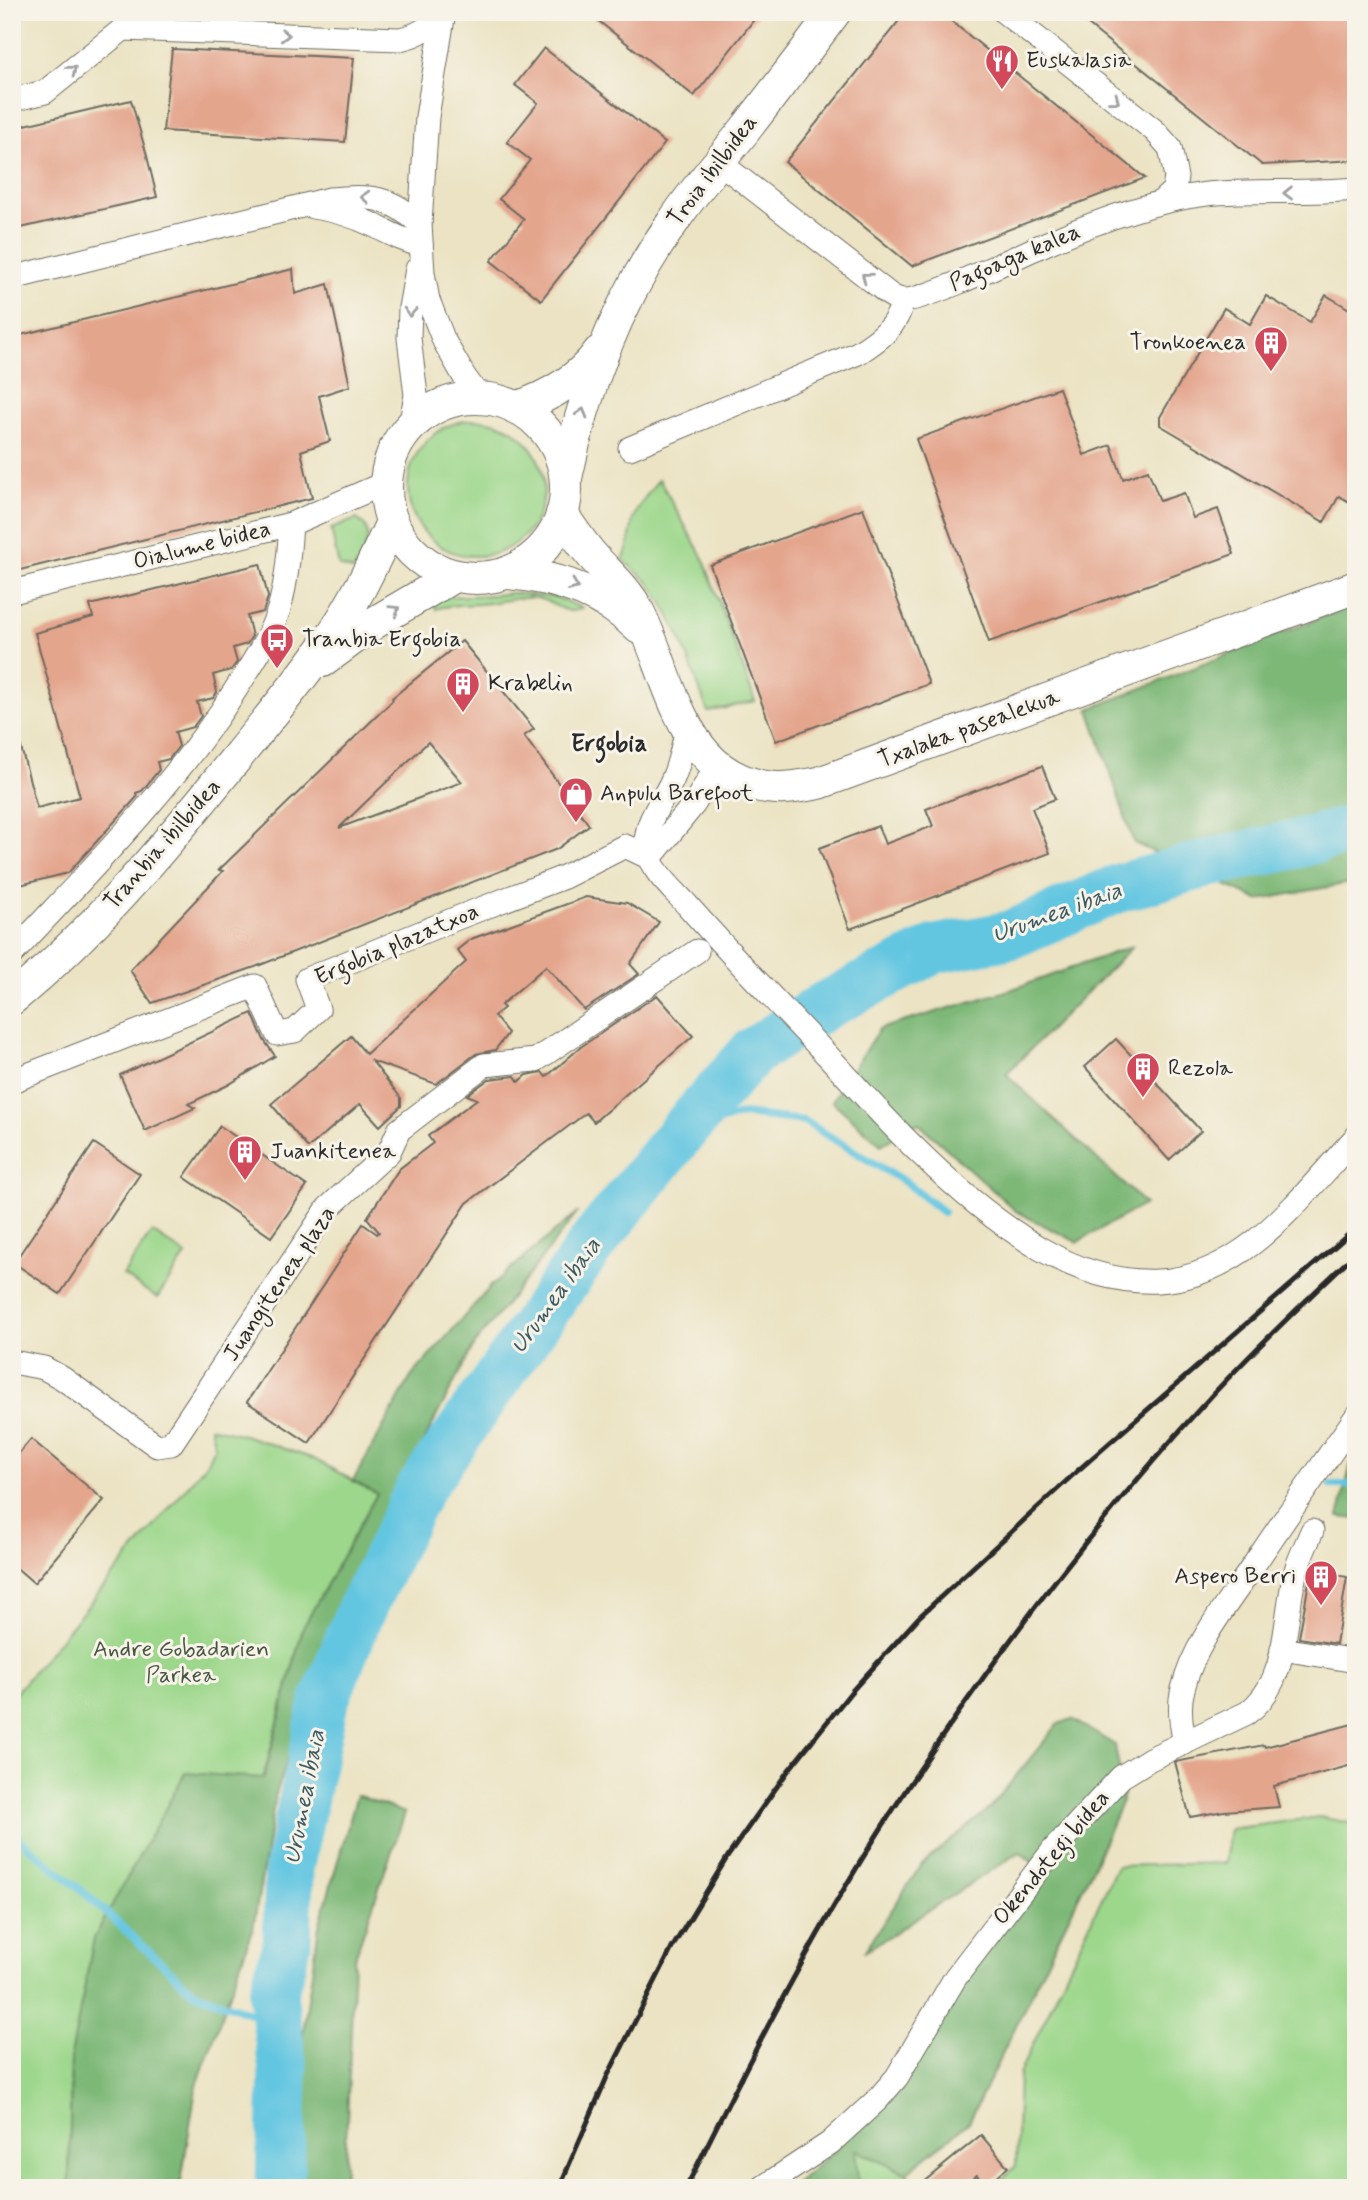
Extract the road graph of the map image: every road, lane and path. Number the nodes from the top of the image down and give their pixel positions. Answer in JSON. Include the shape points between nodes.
{"nodes":[{"id":1,"x":442,"y":12,"type":"edge"},
{"id":2,"x":835,"y":12,"type":"edge"},
{"id":3,"x":1004,"y":12,"type":"edge"},
{"id":4,"x":12,"y":100,"type":"edge"},
{"id":5,"x":719,"y":162,"type":"junction"},
{"id":6,"x":1356,"y":189,"type":"edge"},
{"id":7,"x":1163,"y":201,"type":"junction"},
{"id":8,"x":420,"y":234,"type":"junction"},
{"id":9,"x":12,"y":278,"type":"edge"},
{"id":10,"x":903,"y":300,"type":"junction"},
{"id":11,"x":608,"y":339,"type":"junction"},
{"id":12,"x":480,"y":398,"type":"junction"},
{"id":13,"x":516,"y":408,"type":"junction"},
{"id":14,"x":410,"y":427,"type":"junction"},
{"id":15,"x":630,"y":448,"type":"dead end"},
{"id":16,"x":566,"y":479,"type":"junction"},
{"id":17,"x":385,"y":483,"type":"junction"},
{"id":18,"x":562,"y":514,"type":"junction"},
{"id":19,"x":392,"y":522,"type":"junction"},
{"id":20,"x":291,"y":524,"type":"junction"},
{"id":21,"x":508,"y":573,"type":"junction"},
{"id":22,"x":454,"y":576,"type":"junction"},
{"id":23,"x":1356,"y":587,"type":"edge"},
{"id":24,"x":12,"y":592,"type":"edge"},
{"id":25,"x":650,"y":639,"type":"junction"},
{"id":26,"x":300,"y":679,"type":"junction"},
{"id":27,"x":687,"y":729,"type":"junction"},
{"id":28,"x":717,"y":766,"type":"junction"},
{"id":29,"x":650,"y":858,"type":"junction"},
{"id":30,"x":696,"y":951,"type":"dead end"},
{"id":31,"x":12,"y":954,"type":"edge"},
{"id":32,"x":12,"y":999,"type":"edge"},
{"id":33,"x":12,"y":1082,"type":"edge"},
{"id":34,"x":1356,"y":1137,"type":"edge"},
{"id":35,"x":12,"y":1364,"type":"edge"},
{"id":36,"x":1356,"y":1417,"type":"edge"},
{"id":37,"x":1312,"y":1531,"type":"dead end"},
{"id":38,"x":1282,"y":1649,"type":"junction"},
{"id":39,"x":1356,"y":1661,"type":"edge"},
{"id":40,"x":1185,"y":1743,"type":"junction"},
{"id":41,"x":762,"y":2188,"type":"edge"}],
"edges":[{"from":4,"to":1,"type":"street","one_way":true,"via":[[45,92],[123,29],[400,40],[425,30]]},
{"from":1,"to":8,"type":"street","via":[[427,117]]},
{"from":2,"to":5,"type":"main road","name":"Troia ibilbidea"},
{"from":3,"to":7,"type":"street","one_way":true,"via":[[1155,131],[1170,148],[1176,177],[1174,190]]},
{"from":10,"to":5,"type":"street","one_way":true},
{"from":5,"to":11,"type":"main road","name":"Troia ibilbidea","via":[[674,219]]},
{"from":6,"to":7,"type":"street","name":"Pagoaga kalea","one_way":true,"via":[[1210,194]]},
{"from":7,"to":10,"type":"street","name":"Pagoaga kalea","via":[[1067,235],[932,293]]},
{"from":8,"to":9,"type":"street","via":[[402,240],[356,217],[303,206]]},
{"from":8,"to":12,"type":"street","via":[[425,282],[437,327]]},
{"from":8,"to":14,"type":"street","one_way":true,"via":[[410,309],[416,395]]},
{"from":10,"to":15,"type":"street","via":[[889,331],[858,353]]},
{"from":11,"to":13,"type":"main road","name":"Troia ibilbidea","via":[[567,384]]},
{"from":16,"to":11,"type":"main road","name":"Troia ibilbidea","one_way":true,"via":[[583,408]]},
{"from":12,"to":13,"type":"main road"},
{"from":12,"to":14,"type":"main road","via":[[442,405]]},
{"from":13,"to":16,"type":"main road","via":[[532,418],[555,445]]},
{"from":14,"to":17,"type":"main road","via":[[393,453]]},
{"from":16,"to":18,"type":"main road"},
{"from":17,"to":19,"type":"main road"},
{"from":17,"to":20,"type":"street","name":"Oialume bidea"},
{"from":18,"to":21,"type":"main road","via":[[542,550]]},
{"from":18,"to":25,"type":"main road","name":"Txalaka pasealekua","via":[[618,582]]},
{"from":19,"to":22,"type":"main road","via":[[417,557]]},
{"from":19,"to":26,"type":"main road","name":"Tranbia ibilbidea","via":[[352,604]]},
{"from":20,"to":24,"type":"street","name":"Oialume bidea"},
{"from":20,"to":31,"type":"street","via":[[278,610],[258,654],[219,715],[140,817]]},
{"from":21,"to":22,"type":"main road"},
{"from":21,"to":25,"type":"main road","name":"Txalaka pasealekua","one_way":true,"via":[[561,581],[586,591],[610,604]]},
{"from":26,"to":22,"type":"main road","name":"Tranbia ibilbidea","one_way":true,"via":[[374,623]]},
{"from":23,"to":28,"type":"main road","name":"Txalaka pasealekua","via":[[819,783],[777,788],[735,777]]},
{"from":25,"to":27,"type":"main road","name":"Txalaka pasealekua"},
{"from":26,"to":32,"type":"main road","name":"Tranbia ibilbidea","via":[[121,897]]},
{"from":27,"to":28,"type":"main road","name":"Txalaka pasealekua"},
{"from":27,"to":29,"type":"street","via":[[674,777],[649,828]]},
{"from":28,"to":29,"type":"street","via":[[694,804]]},
{"from":29,"to":33,"type":"street","name":"Ergobia plazatxoa","via":[[625,846],[564,877],[307,979],[318,1009],[295,1031],[277,1034],[255,986]]},
{"from":29,"to":34,"type":"street","via":[[734,957],[923,1156],[984,1209],[1051,1255],[1088,1272],[1161,1281],[1198,1275],[1238,1255],[1282,1216]]},
{"from":30,"to":35,"type":"street","name":"Juangitenea plaza","via":[[536,1060],[484,1065],[399,1130],[389,1152],[328,1208],[172,1444],[157,1446],[44,1368]]},
{"from":36,"to":40,"type":"street","via":[[1198,1650],[1182,1693]]},
{"from":37,"to":38,"type":"street","name":"Okendotegi bidea","via":[[1297,1568]]},
{"from":38,"to":39,"type":"street"},
{"from":38,"to":40,"type":"street","name":"Okendotegi bidea","via":[[1274,1679],[1258,1705]]},
{"from":40,"to":41,"type":"street","name":"Okendotegi bidea","via":[[1133,1769],[1111,1787],[1054,1849],[955,1978],[897,2077],[877,2100],[830,2143]]}]}
